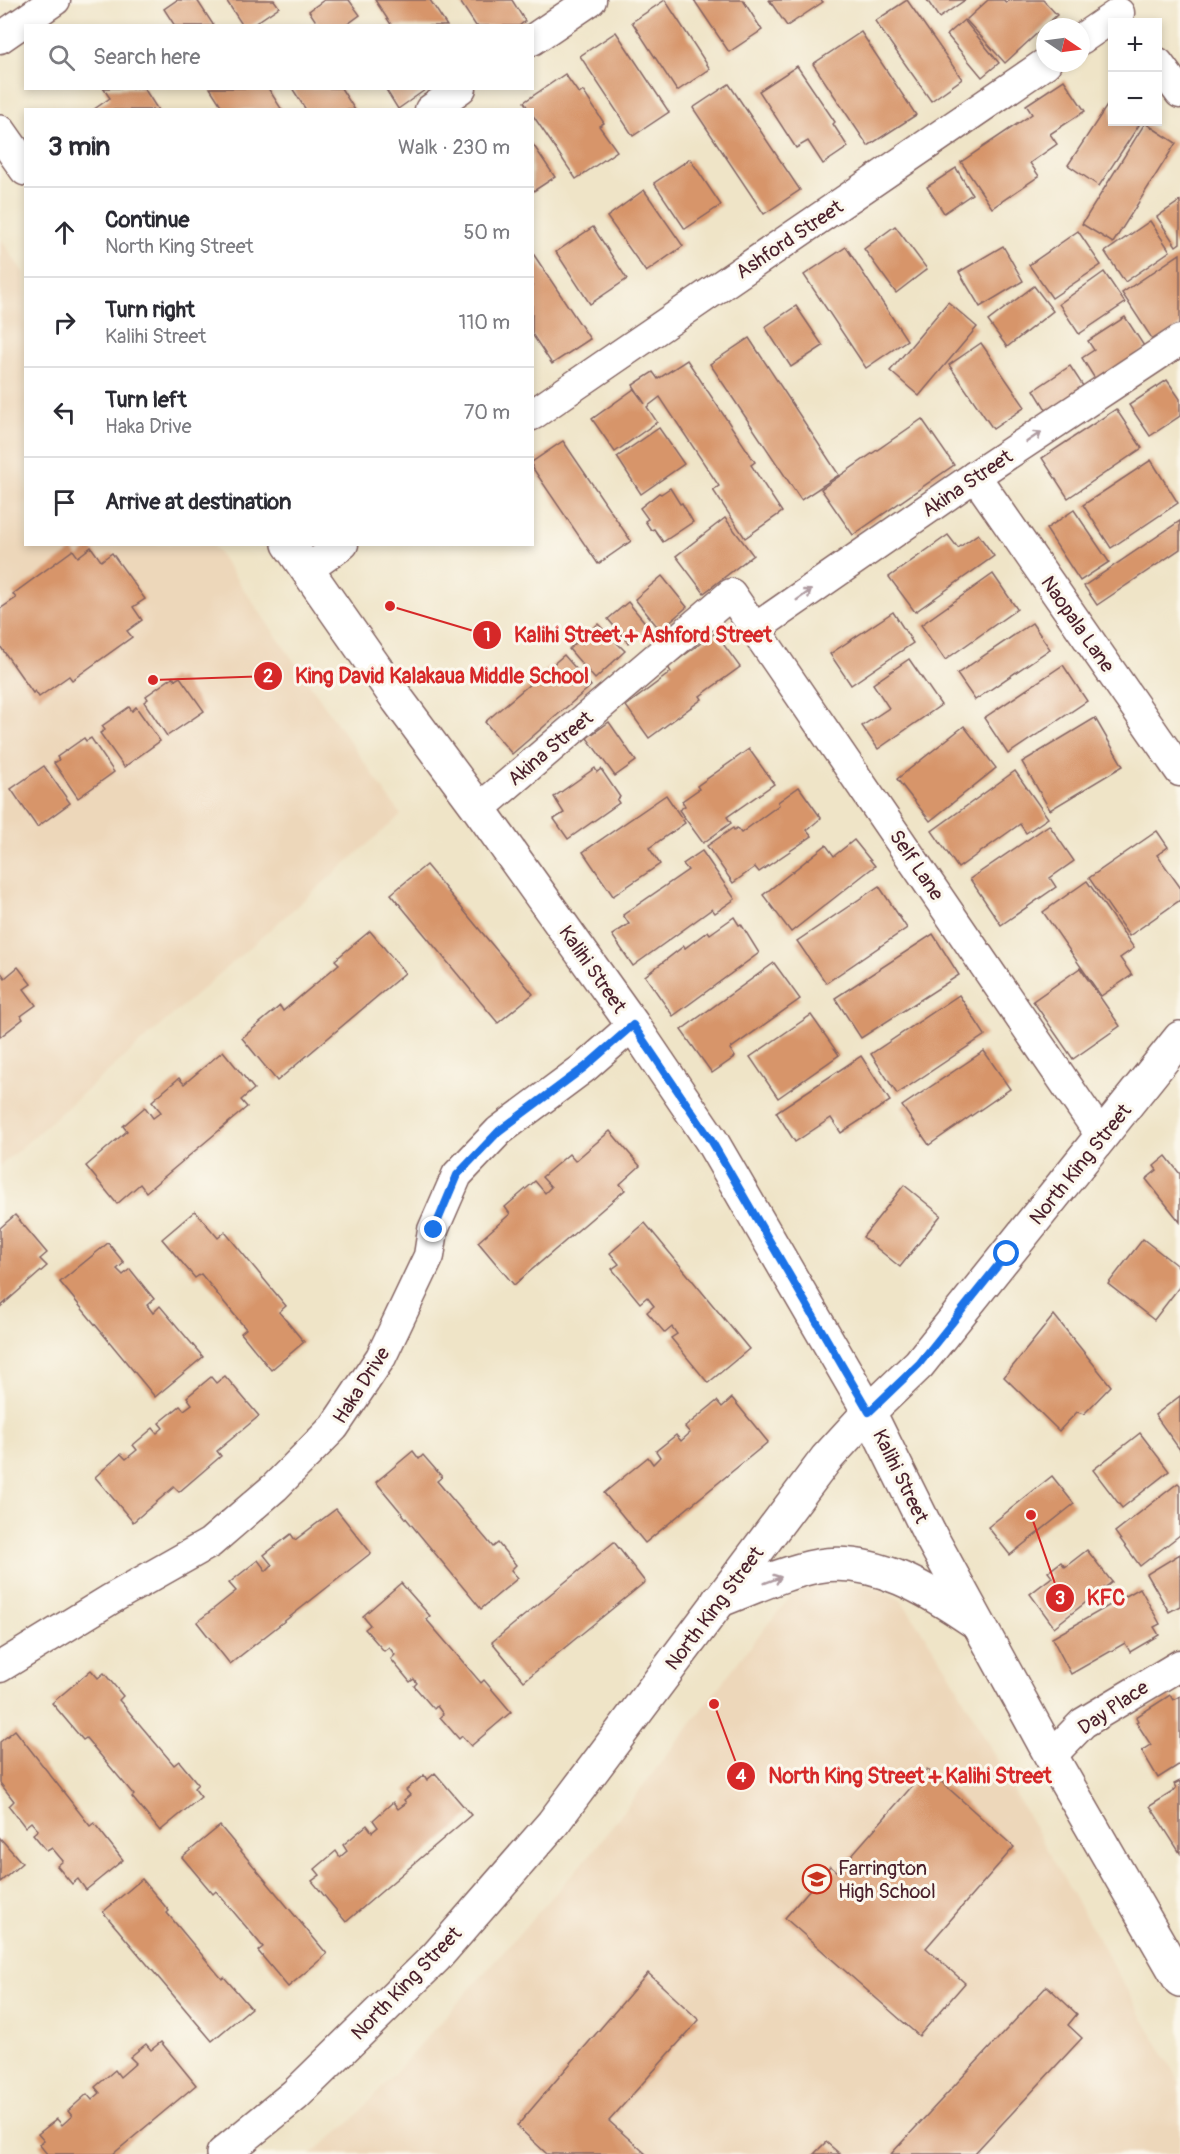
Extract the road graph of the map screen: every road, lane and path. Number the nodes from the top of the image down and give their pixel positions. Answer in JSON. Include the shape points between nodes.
{"nodes":[{"id":1,"x":55,"y":0,"type":"edge"},
{"id":2,"x":591,"y":0,"type":"edge"},
{"id":3,"x":1118,"y":12,"type":"edge"},
{"id":4,"x":1090,"y":32,"type":"edge"},
{"id":5,"x":0,"y":38,"type":"edge"},
{"id":6,"x":534,"y":39,"type":"edge"},
{"id":7,"x":1162,"y":68,"type":"edge"},
{"id":8,"x":1036,"y":70,"type":"edge"},
{"id":9,"x":458,"y":90,"type":"edge"},
{"id":10,"x":1180,"y":93,"type":"edge"},
{"id":11,"x":433,"y":108,"type":"edge"},
{"id":12,"x":0,"y":132,"type":"edge"},
{"id":13,"x":24,"y":166,"type":"edge"},
{"id":14,"x":1180,"y":340,"type":"edge"},
{"id":15,"x":534,"y":414,"type":"edge"},
{"id":16,"x":975,"y":476,"type":"junction"},
{"id":17,"x":336,"y":546,"type":"edge"},
{"id":18,"x":298,"y":557,"type":"edge"},
{"id":19,"x":731,"y":594,"type":"joint"},
{"id":20,"x":756,"y":628,"type":"junction"},
{"id":21,"x":1180,"y":771,"type":"edge"},
{"id":22,"x":479,"y":809,"type":"junction"},
{"id":23,"x":633,"y":1025,"type":"junction"},
{"id":24,"x":1180,"y":1038,"type":"edge"},
{"id":25,"x":1102,"y":1137,"type":"junction"},
{"id":26,"x":869,"y":1412,"type":"junction"},
{"id":27,"x":718,"y":1601,"type":"junction"},
{"id":28,"x":980,"y":1625,"type":"junction"},
{"id":29,"x":1180,"y":1665,"type":"edge"},
{"id":30,"x":0,"y":1666,"type":"edge"},
{"id":31,"x":1051,"y":1756,"type":"junction"},
{"id":32,"x":1180,"y":1980,"type":"edge"},
{"id":33,"x":223,"y":2154,"type":"edge"}],
"edges":[{"from":1,"to":5,"type":"street"},
{"from":2,"to":6,"type":"street"},
{"from":3,"to":4,"type":"street"},
{"from":7,"to":10,"type":"street"},
{"from":8,"to":15,"type":"street","name":"Ashford Street"},
{"from":9,"to":11,"type":"street"},
{"from":12,"to":13,"type":"main road"},
{"from":16,"to":14,"type":"street","name":"Akina Street","one_way":true},
{"from":20,"to":16,"type":"street","name":"Akina Street","one_way":true},
{"from":16,"to":21,"type":"street","name":"Naopala Lane"},
{"from":17,"to":18,"type":"street"},
{"from":18,"to":22,"type":"main road","name":"Kalihi Street"},
{"from":19,"to":20,"type":"street","name":"Self Lane"},
{"from":19,"to":22,"type":"street","name":"Akina Street"},
{"from":20,"to":25,"type":"street","name":"Self Lane"},
{"from":22,"to":23,"type":"main road","name":"Kalihi Street"},
{"from":23,"to":26,"type":"main road","name":"Kalihi Street","via":[[711,1140]]},
{"from":23,"to":30,"type":"street","name":"Haka Drive","via":[[585,1067],[499,1131],[457,1175],[434,1230],[429,1256],[381,1357],[334,1427],[275,1487],[210,1543]]},
{"from":24,"to":25,"type":"main road","name":"North King Street"},
{"from":25,"to":26,"type":"main road","name":"North King Street","via":[[919,1364]]},
{"from":26,"to":27,"type":"main road","name":"North King Street","via":[[826,1459]]},
{"from":26,"to":28,"type":"main road","name":"Kalihi Street"},
{"from":27,"to":28,"type":"main road","one_way":true,"via":[[818,1566],[847,1564],[876,1569],[904,1581],[943,1600]]},
{"from":27,"to":33,"type":"main road","name":"North King Street","via":[[553,1823],[436,1957],[295,2095]]},
{"from":28,"to":31,"type":"main road","name":"Kalihi Street"},
{"from":29,"to":31,"type":"street","name":"Day Place","via":[[1083,1723]]},
{"from":31,"to":32,"type":"main road","name":"Kalihi Street"}]}
